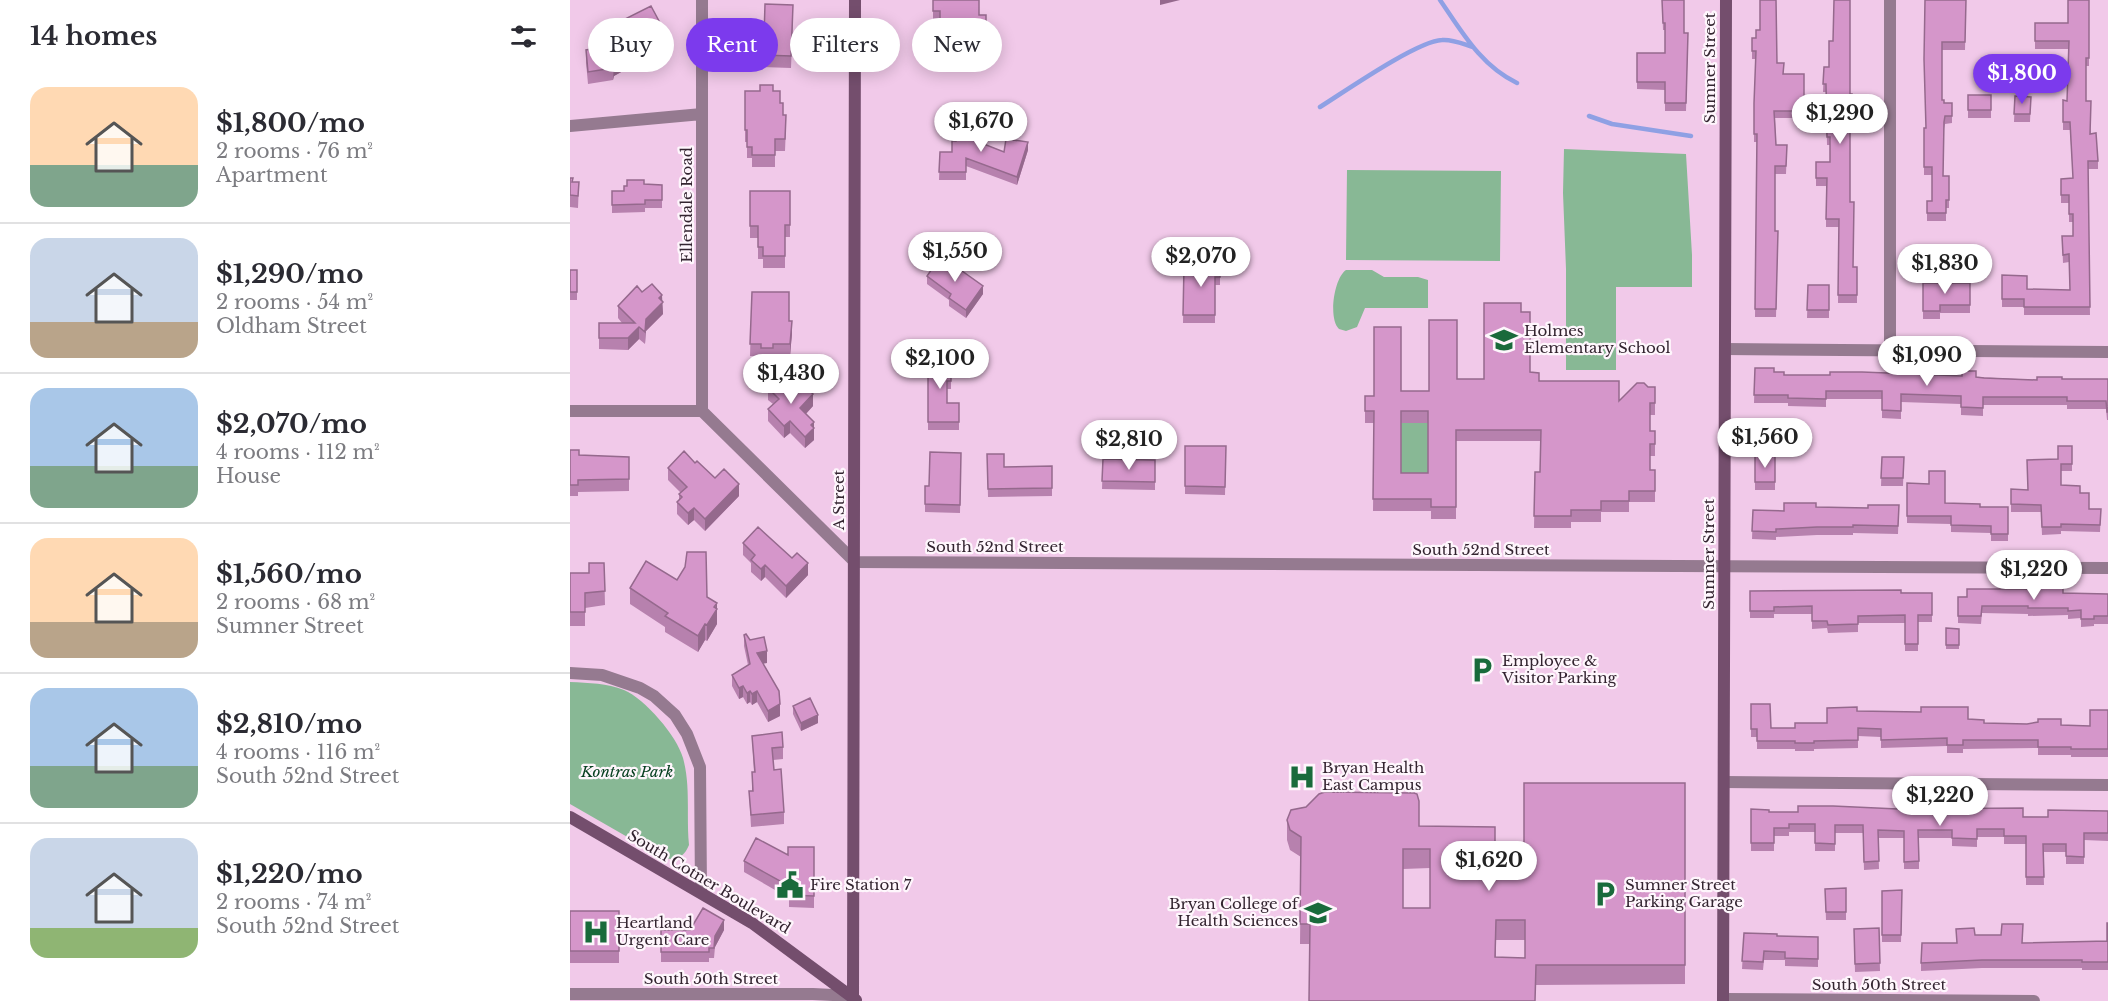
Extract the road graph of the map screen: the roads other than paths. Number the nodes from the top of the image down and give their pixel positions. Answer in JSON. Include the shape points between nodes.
{"nodes":[{"id":1,"x":702,"y":0,"type":"edge"},
{"id":2,"x":855,"y":0,"type":"edge"},
{"id":3,"x":1726,"y":0,"type":"edge"},
{"id":4,"x":1890,"y":0,"type":"edge"},
{"id":5,"x":702,"y":114,"type":"junction"},
{"id":6,"x":570,"y":126,"type":"edge"},
{"id":7,"x":1725,"y":349,"type":"junction"},
{"id":8,"x":1890,"y":350,"type":"junction"},
{"id":9,"x":2108,"y":352,"type":"edge"},
{"id":10,"x":570,"y":411,"type":"edge"},
{"id":11,"x":702,"y":411,"type":"junction"},
{"id":12,"x":855,"y":562,"type":"junction"},
{"id":13,"x":1724,"y":566,"type":"junction"},
{"id":14,"x":2108,"y":568,"type":"edge"},
{"id":15,"x":570,"y":674,"type":"edge"},
{"id":16,"x":1724,"y":782,"type":"junction"},
{"id":17,"x":2108,"y":785,"type":"edge"},
{"id":18,"x":570,"y":817,"type":"edge"},
{"id":19,"x":701,"y":892,"type":"junction"},
{"id":20,"x":570,"y":994,"type":"edge"},
{"id":21,"x":854,"y":999,"type":"edge"},
{"id":22,"x":1723,"y":1000,"type":"edge"},
{"id":23,"x":2034,"y":1001,"type":"edge"}],
"edges":[{"from":1,"to":5,"type":"street","name":"Ellendale Road"},
{"from":2,"to":12,"type":"main road","name":"A Street"},
{"from":3,"to":7,"type":"main road","name":"Sumner Street"},
{"from":4,"to":8,"type":"street"},
{"from":5,"to":6,"type":"street"},
{"from":5,"to":11,"type":"street","name":"Ellendale Road"},
{"from":7,"to":8,"type":"street"},
{"from":7,"to":13,"type":"main road","name":"Sumner Street"},
{"from":8,"to":9,"type":"street"},
{"from":10,"to":11,"type":"street"},
{"from":11,"to":12,"type":"street"},
{"from":12,"to":13,"type":"street","name":"South 52nd Street"},
{"from":12,"to":21,"type":"main road","name":"A Street"},
{"from":13,"to":14,"type":"street","name":"South 52nd Street"},
{"from":13,"to":16,"type":"main road","name":"Sumner Street"},
{"from":15,"to":19,"type":"street","via":[[602,675],[640,688],[675,715],[687,734],[700,767]]},
{"from":16,"to":17,"type":"street"},
{"from":16,"to":22,"type":"main road","name":"Sumner Street"},
{"from":18,"to":19,"type":"main road","name":"South Cotner Boulevard"},
{"from":19,"to":21,"type":"main road","name":"South Cotner Boulevard","via":[[776,939]]},
{"from":20,"to":21,"type":"street","name":"South 50th Street","via":[[813,994]]},
{"from":22,"to":23,"type":"street","name":"South 50th Street"}]}
